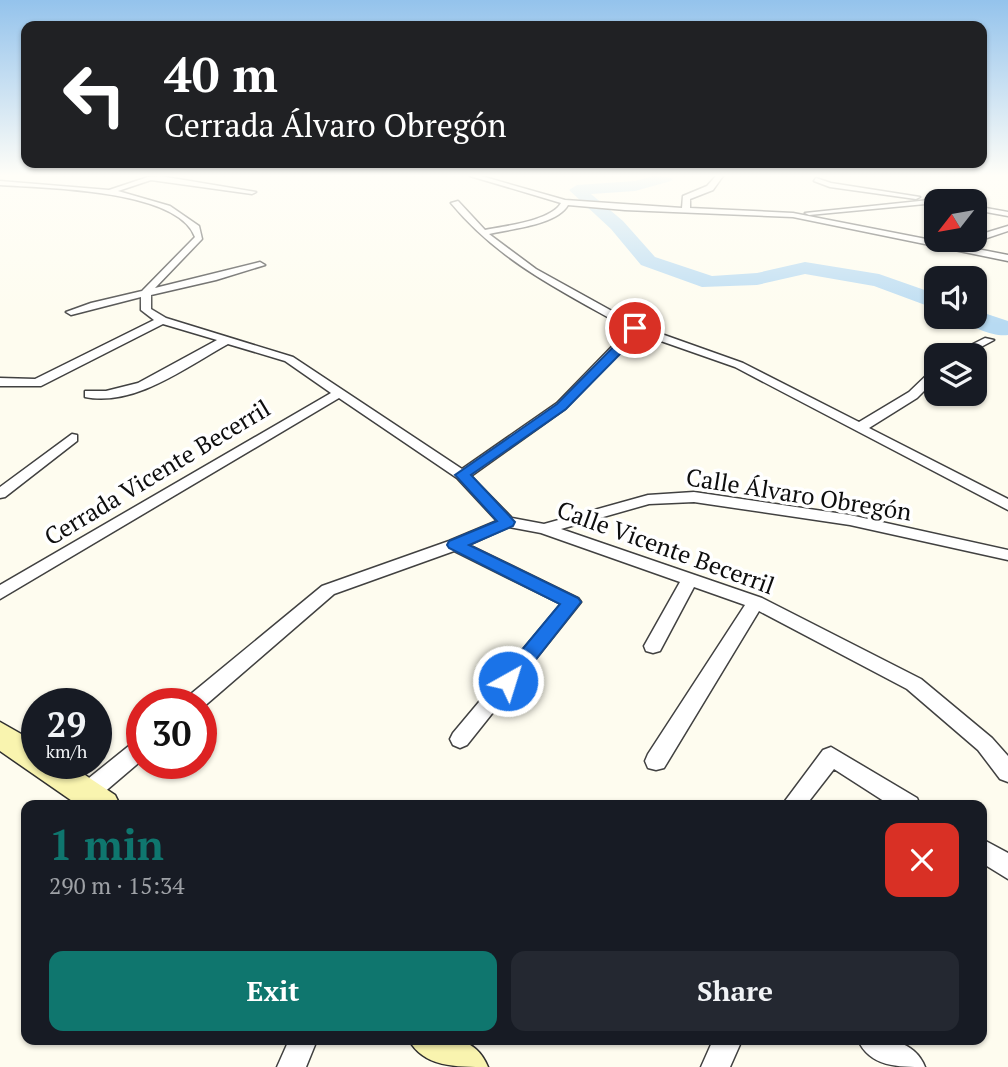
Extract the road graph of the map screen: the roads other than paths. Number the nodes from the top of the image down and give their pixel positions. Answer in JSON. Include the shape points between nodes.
{"nodes":[{"id":1,"x":195,"y":226,"type":"edge"},
{"id":2,"x":474,"y":226,"type":"edge"},
{"id":3,"x":515,"y":226,"type":"edge"},
{"id":4,"x":845,"y":226,"type":"edge"},
{"id":5,"x":1008,"y":228,"type":"edge"},
{"id":6,"x":484,"y":233,"type":"junction"},
{"id":7,"x":987,"y":235,"type":"edge"},
{"id":8,"x":924,"y":242,"type":"edge"},
{"id":9,"x":973,"y":252,"type":"edge"},
{"id":10,"x":1008,"y":258,"type":"edge"},
{"id":11,"x":260,"y":265,"type":"dead end"},
{"id":12,"x":146,"y":292,"type":"junction"},
{"id":13,"x":71,"y":312,"type":"dead end"},
{"id":14,"x":162,"y":320,"type":"junction"},
{"id":15,"x":635,"y":328,"type":"junction"},
{"id":16,"x":228,"y":338,"type":"junction"},
{"id":17,"x":989,"y":340,"type":"dead end"},
{"id":18,"x":983,"y":343,"type":"edge"},
{"id":19,"x":0,"y":382,"type":"edge"},
{"id":20,"x":924,"y":384,"type":"edge"},
{"id":21,"x":338,"y":393,"type":"junction"},
{"id":22,"x":89,"y":394,"type":"dead end"},
{"id":23,"x":861,"y":427,"type":"junction"},
{"id":24,"x":72,"y":438,"type":"dead end"},
{"id":25,"x":462,"y":475,"type":"junction"},
{"id":26,"x":0,"y":494,"type":"edge"},
{"id":27,"x":1008,"y":505,"type":"edge"},
{"id":28,"x":507,"y":522,"type":"junction"},
{"id":29,"x":544,"y":529,"type":"junction"},
{"id":30,"x":455,"y":545,"type":"junction"},
{"id":31,"x":1008,"y":555,"type":"edge"},
{"id":32,"x":690,"y":579,"type":"junction"},
{"id":33,"x":0,"y":593,"type":"edge"},
{"id":34,"x":756,"y":602,"type":"junction"},
{"id":35,"x":653,"y":646,"type":"dead end"},
{"id":36,"x":212,"y":688,"type":"edge"},
{"id":37,"x":0,"y":735,"type":"edge"},
{"id":38,"x":460,"y":739,"type":"dead end"},
{"id":39,"x":21,"y":749,"type":"edge"},
{"id":40,"x":656,"y":761,"type":"dead end"},
{"id":41,"x":126,"y":765,"type":"edge"},
{"id":42,"x":1008,"y":772,"type":"edge"},
{"id":43,"x":66,"y":779,"type":"edge"},
{"id":44,"x":96,"y":799,"type":"edge"},
{"id":45,"x":797,"y":800,"type":"edge"},
{"id":46,"x":901,"y":800,"type":"edge"},
{"id":47,"x":987,"y":853,"type":"edge"},
{"id":48,"x":1008,"y":867,"type":"edge"},
{"id":49,"x":301,"y":1045,"type":"edge"},
{"id":50,"x":436,"y":1045,"type":"edge"},
{"id":51,"x":726,"y":1045,"type":"edge"},
{"id":52,"x":879,"y":1045,"type":"edge"},
{"id":53,"x":291,"y":1067,"type":"edge"},
{"id":54,"x":467,"y":1067,"type":"edge"},
{"id":55,"x":715,"y":1067,"type":"edge"},
{"id":56,"x":911,"y":1067,"type":"edge"}],
"edges":[{"from":1,"to":12,"type":"street","via":[[199,237]]},
{"from":2,"to":6,"type":"street"},
{"from":3,"to":6,"type":"street"},
{"from":4,"to":8,"type":"street"},
{"from":5,"to":7,"type":"street"},
{"from":6,"to":15,"type":"street","via":[[533,271]]},
{"from":9,"to":10,"type":"street"},
{"from":11,"to":12,"type":"street"},
{"from":12,"to":13,"type":"street"},
{"from":12,"to":14,"type":"street","via":[[146,310]]},
{"from":14,"to":16,"type":"street"},
{"from":14,"to":19,"type":"street","via":[[37,383]]},
{"from":15,"to":23,"type":"street","via":[[739,365]]},
{"from":15,"to":25,"type":"street","via":[[561,407]]},
{"from":16,"to":21,"type":"street","via":[[289,359]]},
{"from":16,"to":22,"type":"street","via":[[134,388],[104,397]]},
{"from":17,"to":18,"type":"street"},
{"from":20,"to":23,"type":"street"},
{"from":21,"to":25,"type":"street"},
{"from":21,"to":33,"type":"street","name":"Cerrada Vicente Becerril"},
{"from":23,"to":27,"type":"street"},
{"from":24,"to":26,"type":"street"},
{"from":25,"to":28,"type":"street"},
{"from":28,"to":29,"type":"street","name":"Calle Vicente Becerril"},
{"from":28,"to":30,"type":"street"},
{"from":29,"to":31,"type":"street","name":"Calle Álvaro Obregón","via":[[648,500],[694,497],[850,520]]},
{"from":29,"to":32,"type":"street","name":"Calle Vicente Becerril"},
{"from":30,"to":36,"type":"street","via":[[328,590]]},
{"from":30,"to":38,"type":"street","via":[[572,602]]},
{"from":32,"to":34,"type":"street","name":"Calle Vicente Becerril"},
{"from":32,"to":35,"type":"street"},
{"from":34,"to":40,"type":"street"},
{"from":34,"to":42,"type":"street","name":"Calle Vicente Becerril","via":[[914,684],[985,744]]},
{"from":37,"to":39,"type":"main road"},
{"from":41,"to":44,"type":"street"},
{"from":43,"to":44,"type":"main road"},
{"from":45,"to":46,"type":"street","via":[[831,756]]},
{"from":47,"to":48,"type":"street"},
{"from":49,"to":53,"type":"street"},
{"from":50,"to":54,"type":"main road"},
{"from":51,"to":55,"type":"street"},
{"from":52,"to":56,"type":"street"}]}
